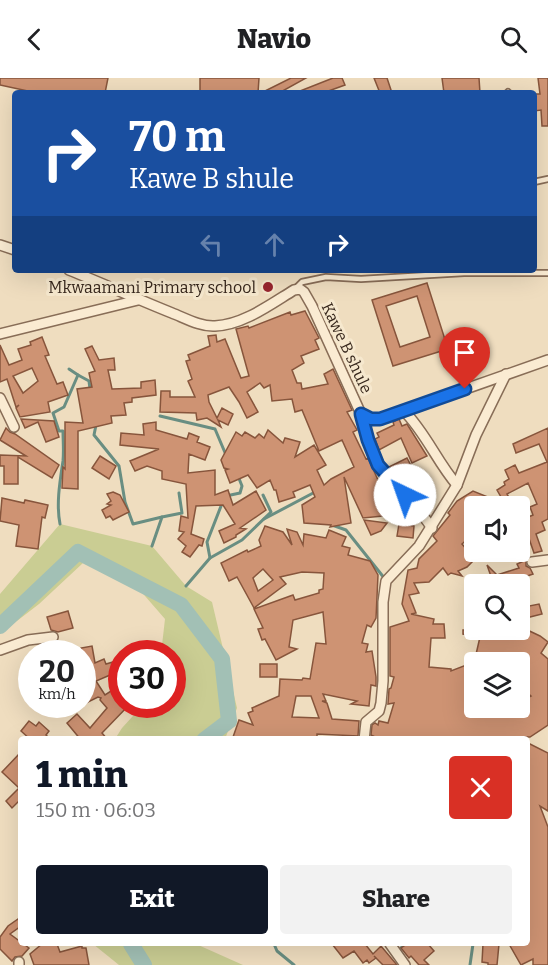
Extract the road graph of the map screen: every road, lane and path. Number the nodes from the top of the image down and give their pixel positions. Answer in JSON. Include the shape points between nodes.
{"nodes":[{"id":1,"x":77,"y":273,"type":"edge"},
{"id":2,"x":548,"y":273,"type":"edge"},
{"id":3,"x":294,"y":290,"type":"junction"},
{"id":4,"x":138,"y":300,"type":"junction"},
{"id":5,"x":0,"y":334,"type":"edge"},
{"id":6,"x":548,"y":360,"type":"edge"},
{"id":7,"x":506,"y":374,"type":"junction"},
{"id":8,"x":0,"y":399,"type":"edge"},
{"id":9,"x":404,"y":411,"type":"junction"},
{"id":10,"x":361,"y":414,"type":"junction"},
{"id":11,"x":14,"y":427,"type":"dead end"},
{"id":12,"x":458,"y":485,"type":"junction"},
{"id":13,"x":432,"y":528,"type":"junction"},
{"id":14,"x":548,"y":560,"type":"edge"},
{"id":15,"x":532,"y":562,"type":"dead end"},
{"id":16,"x":52,"y":637,"type":"dead end"},
{"id":17,"x":0,"y":650,"type":"edge"},
{"id":18,"x":364,"y":736,"type":"edge"},
{"id":19,"x":391,"y":946,"type":"edge"},
{"id":20,"x":405,"y":965,"type":"edge"}],
"edges":[{"from":1,"to":4,"type":"street"},
{"from":2,"to":3,"type":"lane","via":[[361,279],[326,276],[302,282]]},
{"from":3,"to":4,"type":"street","via":[[257,312],[215,326],[202,325]]},
{"from":3,"to":10,"type":"street","name":"Kawe B shule","via":[[304,292],[312,306]]},
{"from":4,"to":5,"type":"street"},
{"from":6,"to":7,"type":"street","name":"Kawe B shule"},
{"from":7,"to":9,"type":"street","name":"Kawe B shule"},
{"from":7,"to":12,"type":"street","via":[[476,435]]},
{"from":8,"to":11,"type":"street"},
{"from":9,"to":10,"type":"street","name":"Kawe B shule","via":[[380,419]]},
{"from":9,"to":12,"type":"street"},
{"from":10,"to":13,"type":"street","via":[[378,465]]},
{"from":12,"to":13,"type":"street"},
{"from":13,"to":18,"type":"street","via":[[386,581],[381,702],[379,711],[366,722]]},
{"from":14,"to":15,"type":"street"},
{"from":16,"to":17,"type":"street"},
{"from":19,"to":20,"type":"street"}]}
